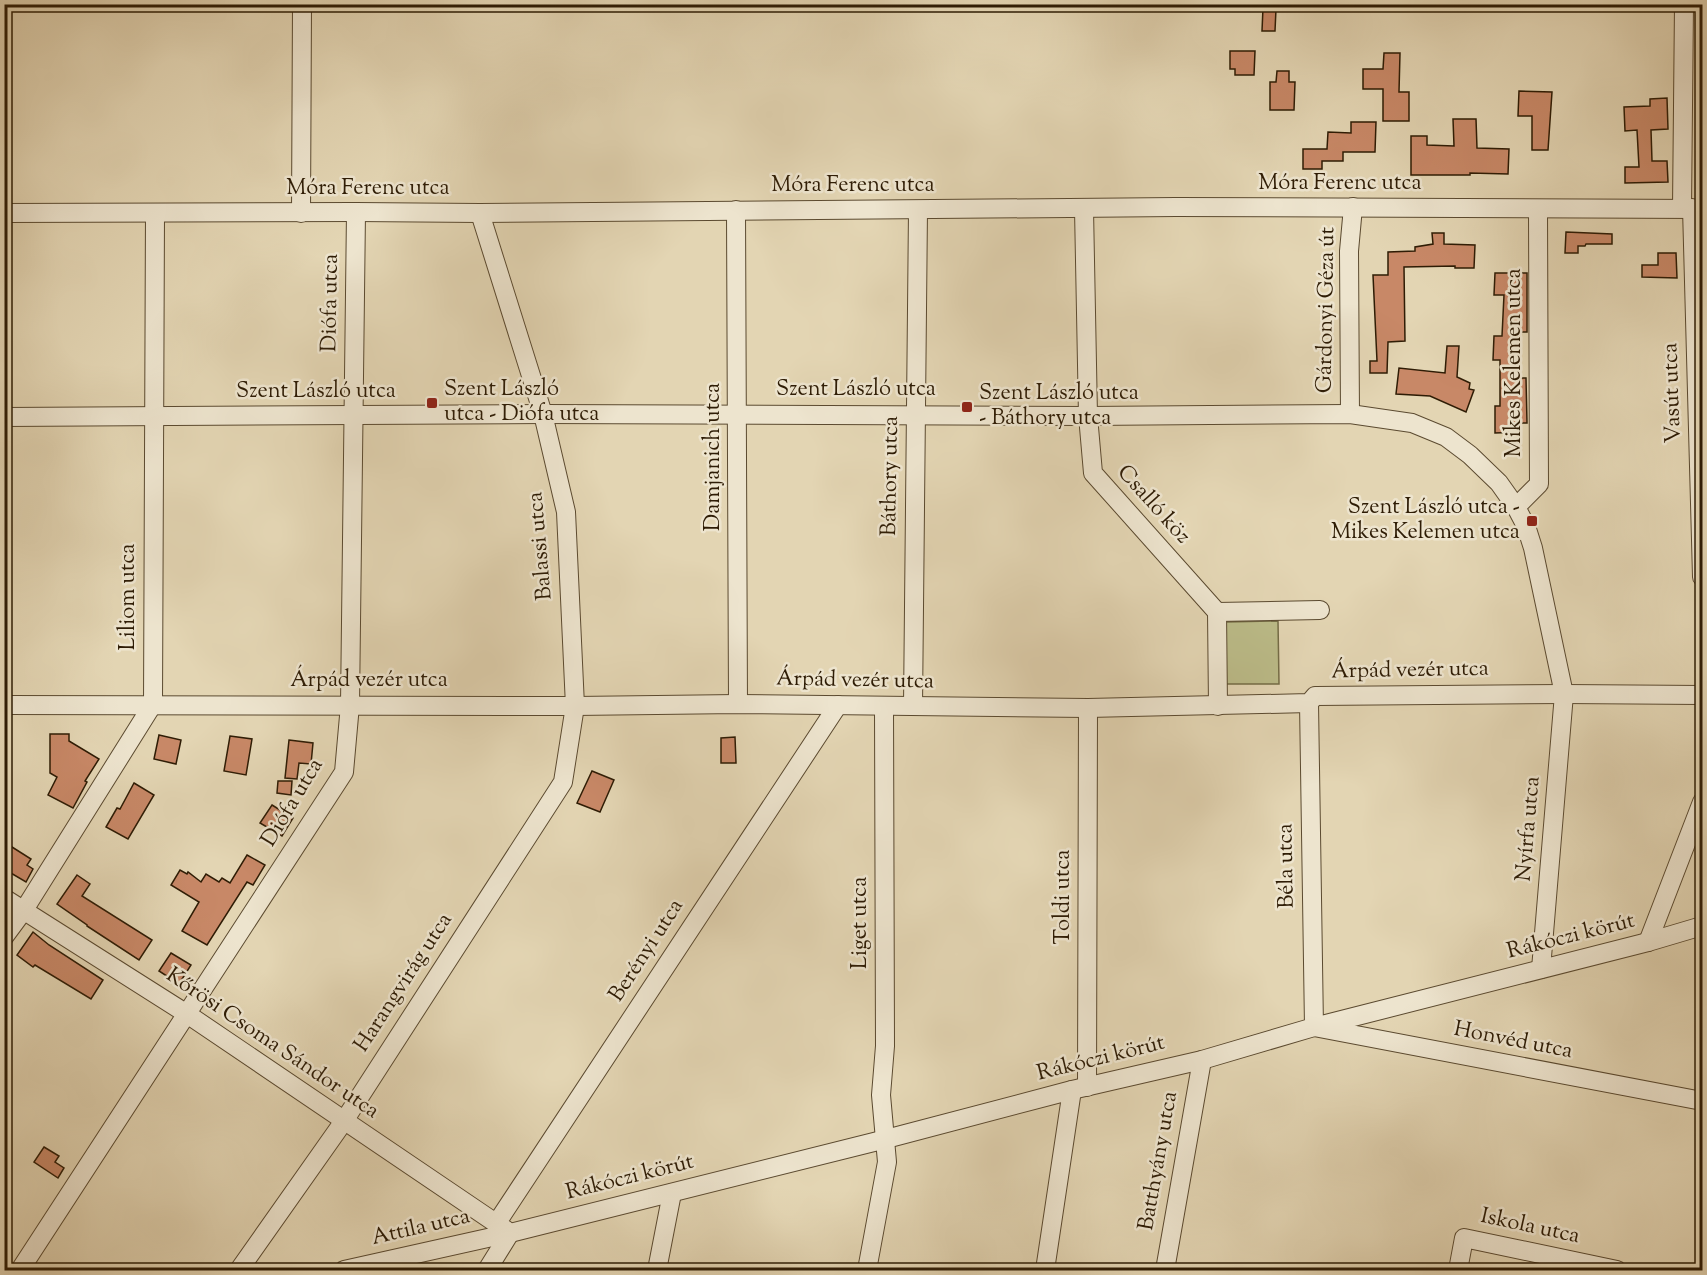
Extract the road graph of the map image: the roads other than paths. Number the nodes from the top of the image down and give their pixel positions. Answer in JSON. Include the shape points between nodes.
{"nodes":[{"id":1,"x":302,"y":4,"type":"edge"},
{"id":2,"x":1684,"y":4,"type":"edge"},
{"id":3,"x":1353,"y":207,"type":"junction"},
{"id":4,"x":1692,"y":208,"type":"edge"},
{"id":5,"x":1084,"y":209,"type":"junction"},
{"id":6,"x":736,"y":210,"type":"junction"},
{"id":7,"x":918,"y":210,"type":"junction"},
{"id":8,"x":1538,"y":210,"type":"junction"},
{"id":9,"x":356,"y":212,"type":"junction"},
{"id":10,"x":4,"y":213,"type":"edge"},
{"id":11,"x":155,"y":213,"type":"junction"},
{"id":12,"x":301,"y":213,"type":"junction"},
{"id":13,"x":480,"y":213,"type":"junction"},
{"id":14,"x":543,"y":414,"type":"junction"},
{"id":15,"x":738,"y":414,"type":"junction"},
{"id":16,"x":916,"y":414,"type":"junction"},
{"id":17,"x":1350,"y":414,"type":"junction"},
{"id":18,"x":154,"y":416,"type":"junction"},
{"id":19,"x":354,"y":416,"type":"junction"},
{"id":20,"x":1088,"y":416,"type":"junction"},
{"id":21,"x":4,"y":417,"type":"edge"},
{"id":22,"x":1516,"y":507,"type":"junction"},
{"id":23,"x":1702,"y":577,"type":"edge"},
{"id":24,"x":1320,"y":610,"type":"dead end"},
{"id":25,"x":1217,"y":612,"type":"junction"},
{"id":26,"x":1564,"y":694,"type":"junction"},
{"id":27,"x":1702,"y":695,"type":"edge"},
{"id":28,"x":1309,"y":703,"type":"junction"},
{"id":29,"x":153,"y":704,"type":"junction"},
{"id":30,"x":738,"y":704,"type":"junction"},
{"id":31,"x":4,"y":705,"type":"edge"},
{"id":32,"x":350,"y":705,"type":"junction"},
{"id":33,"x":838,"y":705,"type":"junction"},
{"id":34,"x":575,"y":706,"type":"junction"},
{"id":35,"x":913,"y":706,"type":"junction"},
{"id":36,"x":1218,"y":706,"type":"junction"},
{"id":37,"x":884,"y":707,"type":"junction"},
{"id":38,"x":1089,"y":708,"type":"junction"},
{"id":39,"x":1702,"y":802,"type":"edge"},
{"id":40,"x":4,"y":898,"type":"edge"},
{"id":41,"x":24,"y":910,"type":"junction"},
{"id":42,"x":1702,"y":926,"type":"edge"},
{"id":43,"x":4,"y":937,"type":"edge"},
{"id":44,"x":1648,"y":942,"type":"junction"},
{"id":45,"x":1541,"y":969,"type":"junction"},
{"id":46,"x":187,"y":1014,"type":"junction"},
{"id":47,"x":1314,"y":1028,"type":"junction"},
{"id":48,"x":1202,"y":1060,"type":"junction"},
{"id":49,"x":1079,"y":1089,"type":"junction"},
{"id":50,"x":1702,"y":1101,"type":"edge"},
{"id":51,"x":344,"y":1121,"type":"junction"},
{"id":52,"x":886,"y":1139,"type":"junction"},
{"id":53,"x":672,"y":1192,"type":"junction"},
{"id":54,"x":503,"y":1228,"type":"junction"},
{"id":55,"x":20,"y":1270,"type":"edge"},
{"id":56,"x":239,"y":1270,"type":"edge"},
{"id":57,"x":344,"y":1270,"type":"edge"},
{"id":58,"x":487,"y":1270,"type":"edge"},
{"id":59,"x":657,"y":1270,"type":"edge"},
{"id":60,"x":867,"y":1270,"type":"edge"},
{"id":61,"x":1045,"y":1270,"type":"edge"},
{"id":62,"x":1165,"y":1270,"type":"edge"},
{"id":63,"x":1458,"y":1270,"type":"edge"},
{"id":64,"x":1617,"y":1270,"type":"edge"}],
"edges":[{"from":1,"to":12,"type":"street"},
{"from":2,"to":4,"type":"street","name":"Vasút utca"},
{"from":3,"to":5,"type":"street","name":"Móra Ferenc utca"},
{"from":3,"to":8,"type":"street","name":"Móra Ferenc utca"},
{"from":3,"to":17,"type":"street","name":"Gárdonyi Géza út","via":[[1349,251]]},
{"from":4,"to":8,"type":"street","name":"Móra Ferenc utca"},
{"from":4,"to":23,"type":"street","name":"Vasút utca"},
{"from":5,"to":7,"type":"street","name":"Móra Ferenc utca"},
{"from":5,"to":20,"type":"street","name":"Csalló köz"},
{"from":6,"to":7,"type":"street","name":"Móra Ferenc utca"},
{"from":6,"to":13,"type":"street","name":"Móra Ferenc utca"},
{"from":6,"to":15,"type":"street","name":"Damjanich utca"},
{"from":7,"to":16,"type":"street","name":"Báthory utca"},
{"from":8,"to":22,"type":"street","name":"Mikes Kelemen utca","via":[[1539,484]]},
{"from":9,"to":12,"type":"street","name":"Móra Ferenc utca"},
{"from":9,"to":13,"type":"street","name":"Móra Ferenc utca"},
{"from":9,"to":19,"type":"street","name":"Diófa utca"},
{"from":10,"to":11,"type":"street","name":"Móra Ferenc utca"},
{"from":11,"to":12,"type":"street","name":"Móra Ferenc utca"},
{"from":11,"to":18,"type":"street","name":"Liliom utca"},
{"from":13,"to":14,"type":"street","name":"Balassi utca"},
{"from":14,"to":15,"type":"street","name":"Szent László utca"},
{"from":14,"to":19,"type":"street","name":"Szent László utca"},
{"from":14,"to":34,"type":"street","name":"Balassi utca","via":[[566,512]]},
{"from":15,"to":16,"type":"street","name":"Szent László utca"},
{"from":15,"to":30,"type":"street","name":"Damjanich utca"},
{"from":16,"to":20,"type":"street","name":"Szent László utca"},
{"from":16,"to":35,"type":"street","name":"Báthory utca"},
{"from":17,"to":20,"type":"street","name":"Szent László utca"},
{"from":17,"to":22,"type":"street","name":"Szent László utca","via":[[1412,423],[1446,437],[1484,469]]},
{"from":18,"to":19,"type":"street","name":"Szent László utca"},
{"from":18,"to":21,"type":"street","name":"Szent László utca"},
{"from":18,"to":29,"type":"street","name":"Liliom utca"},
{"from":19,"to":32,"type":"street","name":"Diófa utca"},
{"from":20,"to":25,"type":"street","name":"Csalló köz","via":[[1093,473]]},
{"from":22,"to":26,"type":"street","name":"Szent László utca","via":[[1533,548]]},
{"from":24,"to":25,"type":"street"},
{"from":25,"to":36,"type":"street"},
{"from":26,"to":27,"type":"street","name":"Árpád vezér utca"},
{"from":26,"to":28,"type":"street","name":"Árpád vezér utca","via":[[1315,696]]},
{"from":26,"to":45,"type":"street","name":"Nyírfa utca"},
{"from":28,"to":36,"type":"street","name":"Árpád vezér utca"},
{"from":28,"to":47,"type":"street","name":"Béla utca"},
{"from":29,"to":31,"type":"street","name":"Árpád vezér utca"},
{"from":29,"to":32,"type":"street","name":"Árpád vezér utca"},
{"from":29,"to":41,"type":"street"},
{"from":30,"to":33,"type":"street","name":"Árpád vezér utca"},
{"from":30,"to":34,"type":"street","name":"Árpád vezér utca"},
{"from":32,"to":34,"type":"street","name":"Árpád vezér utca"},
{"from":32,"to":46,"type":"street","name":"Diófa utca","via":[[344,772]]},
{"from":33,"to":37,"type":"street","name":"Árpád vezér utca"},
{"from":33,"to":54,"type":"street","name":"Berényi utca"},
{"from":34,"to":51,"type":"street","name":"Harangvirág utca","via":[[563,782]]},
{"from":35,"to":37,"type":"street","name":"Árpád vezér utca"},
{"from":35,"to":38,"type":"street","name":"Árpád vezér utca"},
{"from":36,"to":38,"type":"street","name":"Árpád vezér utca"},
{"from":37,"to":52,"type":"street","name":"Liget utca","via":[[885,1046],[881,1095]]},
{"from":38,"to":49,"type":"street","name":"Toldi utca"},
{"from":39,"to":44,"type":"street"},
{"from":40,"to":41,"type":"street","name":"Kőrösi Csoma Sándor utca"},
{"from":41,"to":43,"type":"street"},
{"from":41,"to":46,"type":"street","name":"Kőrösi Csoma Sándor utca"},
{"from":42,"to":44,"type":"street","name":"Rákóczi körút"},
{"from":44,"to":45,"type":"street","name":"Rákóczi körút"},
{"from":45,"to":47,"type":"street","name":"Rákóczi körút"},
{"from":46,"to":51,"type":"street","name":"Kőrösi Csoma Sándor utca"},
{"from":46,"to":55,"type":"street","name":"Diófa utca"},
{"from":47,"to":48,"type":"street","name":"Rákóczi körút"},
{"from":47,"to":50,"type":"street","name":"Honvéd utca"},
{"from":48,"to":49,"type":"street","name":"Rákóczi körút"},
{"from":48,"to":62,"type":"street","name":"Batthyány utca"},
{"from":49,"to":52,"type":"street","name":"Rákóczi körút"},
{"from":49,"to":61,"type":"street","name":"Toldi utca"},
{"from":51,"to":54,"type":"street","name":"Kőrösi Csoma Sándor utca"},
{"from":51,"to":56,"type":"street","name":"Harangvirág utca"},
{"from":52,"to":53,"type":"street","name":"Rákóczi körút"},
{"from":52,"to":60,"type":"street","name":"Liget utca","via":[[887,1161]]},
{"from":53,"to":54,"type":"street","name":"Rákóczi körút"},
{"from":53,"to":59,"type":"street"},
{"from":54,"to":57,"type":"street","name":"Attila utca"},
{"from":54,"to":58,"type":"street","name":"Berényi utca"},
{"from":63,"to":64,"type":"street","name":"Iskola utca","via":[[1464,1238]]}]}
